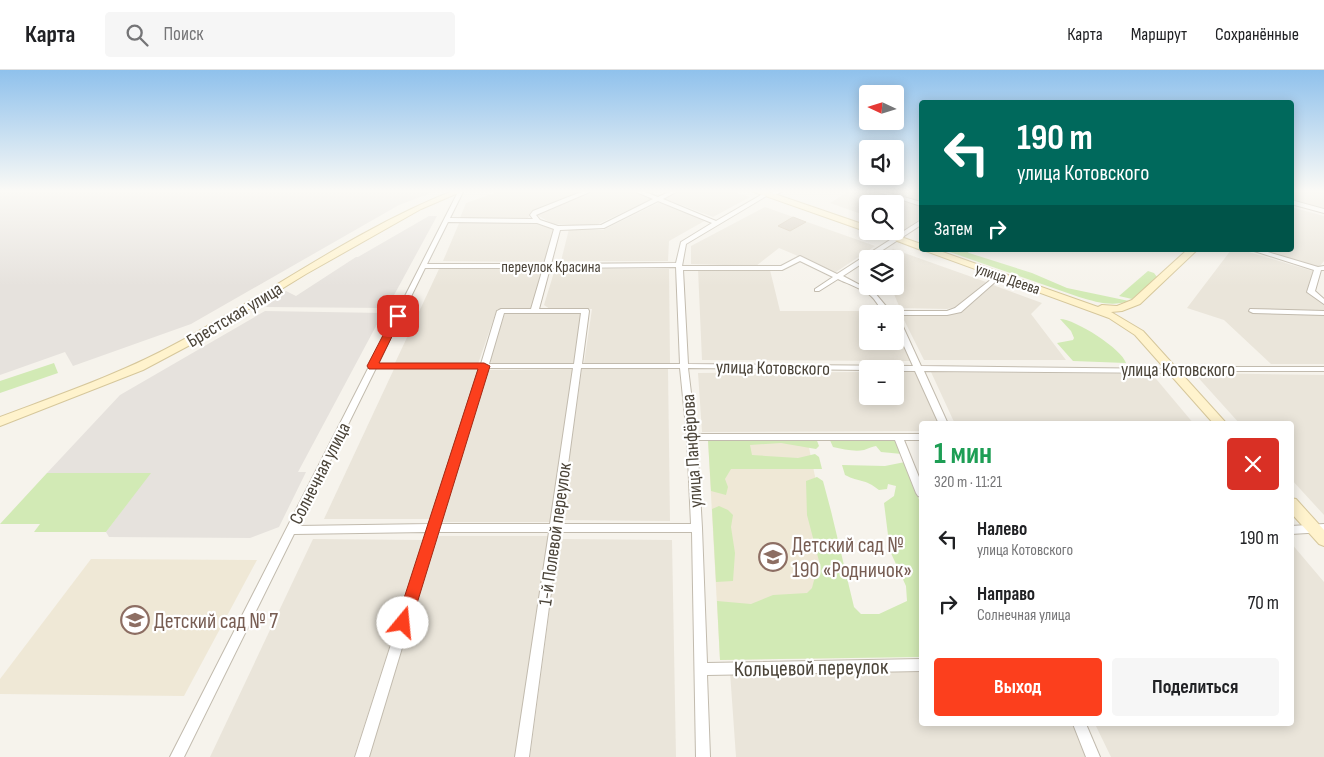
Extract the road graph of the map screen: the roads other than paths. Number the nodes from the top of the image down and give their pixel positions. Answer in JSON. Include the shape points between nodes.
{"nodes":[{"id":1,"x":391,"y":222,"type":"edge"},
{"id":2,"x":445,"y":222,"type":"edge"},
{"id":3,"x":541,"y":222,"type":"edge"},
{"id":4,"x":612,"y":222,"type":"edge"},
{"id":5,"x":716,"y":223,"type":"edge"},
{"id":6,"x":919,"y":223,"type":"edge"},
{"id":7,"x":602,"y":227,"type":"joint"},
{"id":8,"x":557,"y":228,"type":"junction"},
{"id":9,"x":904,"y":233,"type":"edge"},
{"id":10,"x":893,"y":240,"type":"edge"},
{"id":11,"x":901,"y":240,"type":"edge"},
{"id":12,"x":919,"y":247,"type":"edge"},
{"id":13,"x":934,"y":252,"type":"edge"},
{"id":14,"x":1190,"y":252,"type":"edge"},
{"id":15,"x":1261,"y":252,"type":"edge"},
{"id":16,"x":423,"y":266,"type":"junction"},
{"id":17,"x":548,"y":266,"type":"junction"},
{"id":18,"x":680,"y":266,"type":"junction"},
{"id":19,"x":1321,"y":268,"type":"edge"},
{"id":20,"x":1000,"y":275,"type":"junction"},
{"id":21,"x":840,"y":277,"type":"junction"},
{"id":22,"x":817,"y":290,"type":"dead end"},
{"id":23,"x":1136,"y":302,"type":"junction"},
{"id":24,"x":1324,"y":302,"type":"edge"},
{"id":25,"x":881,"y":305,"type":"edge"},
{"id":26,"x":1088,"y":306,"type":"junction"},
{"id":27,"x":1253,"y":311,"type":"dead end"},
{"id":28,"x":534,"y":312,"type":"junction"},
{"id":29,"x":1324,"y":314,"type":"edge"},
{"id":30,"x":904,"y":315,"type":"edge"},
{"id":31,"x":1139,"y":333,"type":"junction"},
{"id":32,"x":904,"y":337,"type":"edge"},
{"id":33,"x":372,"y":366,"type":"junction"},
{"id":34,"x":484,"y":366,"type":"junction"},
{"id":35,"x":578,"y":366,"type":"junction"},
{"id":36,"x":684,"y":366,"type":"junction"},
{"id":37,"x":918,"y":368,"type":"junction"},
{"id":38,"x":1324,"y":369,"type":"edge"},
{"id":39,"x":1174,"y":371,"type":"junction"},
{"id":40,"x":943,"y":421,"type":"edge"},
{"id":41,"x":1218,"y":421,"type":"edge"},
{"id":42,"x":0,"y":422,"type":"edge"},
{"id":43,"x":898,"y":436,"type":"junction"},
{"id":44,"x":692,"y":437,"type":"junction"},
{"id":45,"x":919,"y":437,"type":"edge"},
{"id":46,"x":919,"y":488,"type":"edge"},
{"id":47,"x":1294,"y":506,"type":"edge"},
{"id":48,"x":433,"y":528,"type":"junction"},
{"id":49,"x":554,"y":528,"type":"junction"},
{"id":50,"x":697,"y":528,"type":"junction"},
{"id":51,"x":1318,"y":528,"type":"edge"},
{"id":52,"x":290,"y":530,"type":"junction"},
{"id":53,"x":1294,"y":530,"type":"edge"},
{"id":54,"x":1324,"y":540,"type":"edge"},
{"id":55,"x":919,"y":665,"type":"edge"},
{"id":56,"x":701,"y":669,"type":"junction"},
{"id":57,"x":1080,"y":726,"type":"edge"},
{"id":58,"x":177,"y":757,"type":"edge"},
{"id":59,"x":362,"y":757,"type":"edge"},
{"id":60,"x":522,"y":757,"type":"edge"},
{"id":61,"x":703,"y":757,"type":"edge"},
{"id":62,"x":1093,"y":757,"type":"edge"}],
"edges":[{"from":1,"to":42,"type":"main road","name":"Брестская улица","via":[[139,368]]},
{"from":2,"to":16,"type":"street","name":"Солнечная улица"},
{"from":3,"to":8,"type":"street"},
{"from":4,"to":7,"type":"street"},
{"from":5,"to":18,"type":"street","name":"улица Панфёрова","via":[[683,243]]},
{"from":6,"to":9,"type":"street"},
{"from":7,"to":8,"type":"street"},
{"from":8,"to":17,"type":"street"},
{"from":10,"to":21,"type":"street"},
{"from":11,"to":12,"type":"main road"},
{"from":13,"to":20,"type":"main road","name":"улица Деева"},
{"from":14,"to":23,"type":"main road"},
{"from":15,"to":19,"type":"street"},
{"from":16,"to":17,"type":"street","name":"переулок Красина"},
{"from":16,"to":33,"type":"street","name":"Солнечная улица"},
{"from":17,"to":18,"type":"street","name":"переулок Красина"},
{"from":17,"to":28,"type":"street"},
{"from":18,"to":21,"type":"street","name":"переулок Красина","via":[[782,268],[800,258]]},
{"from":18,"to":36,"type":"street","name":"улица Панфёрова"},
{"from":19,"to":24,"type":"street","via":[[1311,292]]},
{"from":20,"to":26,"type":"main road","name":"улица Деева"},
{"from":20,"to":30,"type":"street","via":[[958,310]]},
{"from":21,"to":22,"type":"street"},
{"from":21,"to":25,"type":"street","name":"переулок Красина","via":[[873,294]]},
{"from":23,"to":26,"type":"main road","via":[[1118,309]]},
{"from":23,"to":31,"type":"main road","via":[[1132,320]]},
{"from":26,"to":31,"type":"main road","via":[[1113,316]]},
{"from":27,"to":29,"type":"street"},
{"from":28,"to":34,"type":"street","via":[[501,311]]},
{"from":28,"to":35,"type":"street","name":"1-й Полевой переулок","via":[[585,311]]},
{"from":31,"to":39,"type":"main road"},
{"from":32,"to":37,"type":"street"},
{"from":33,"to":34,"type":"street","name":"улица Котовского"},
{"from":33,"to":52,"type":"street","name":"Солнечная улица"},
{"from":34,"to":35,"type":"street","name":"улица Котовского"},
{"from":34,"to":48,"type":"street"},
{"from":35,"to":36,"type":"street","name":"улица Котовского"},
{"from":35,"to":49,"type":"street","name":"1-й Полевой переулок"},
{"from":36,"to":37,"type":"street","name":"улица Котовского"},
{"from":36,"to":44,"type":"street","name":"улица Панфёрова"},
{"from":37,"to":39,"type":"street","name":"улица Котовского"},
{"from":37,"to":40,"type":"street"},
{"from":38,"to":39,"type":"street","name":"улица Котовского"},
{"from":39,"to":41,"type":"main road"},
{"from":43,"to":44,"type":"street"},
{"from":43,"to":45,"type":"street"},
{"from":43,"to":46,"type":"street"},
{"from":44,"to":50,"type":"street","name":"улица Панфёрова"},
{"from":47,"to":51,"type":"main road"},
{"from":48,"to":49,"type":"street"},
{"from":48,"to":52,"type":"street"},
{"from":48,"to":59,"type":"street"},
{"from":49,"to":50,"type":"street"},
{"from":49,"to":60,"type":"street","name":"1-й Полевой переулок"},
{"from":50,"to":56,"type":"street","name":"улица Панфёрова"},
{"from":51,"to":53,"type":"street"},
{"from":51,"to":54,"type":"main road"},
{"from":52,"to":58,"type":"street","name":"Солнечная улица"},
{"from":55,"to":56,"type":"street","name":"Кольцевой переулок"},
{"from":56,"to":61,"type":"street","name":"улица Панфёрова"},
{"from":57,"to":62,"type":"street"}]}
